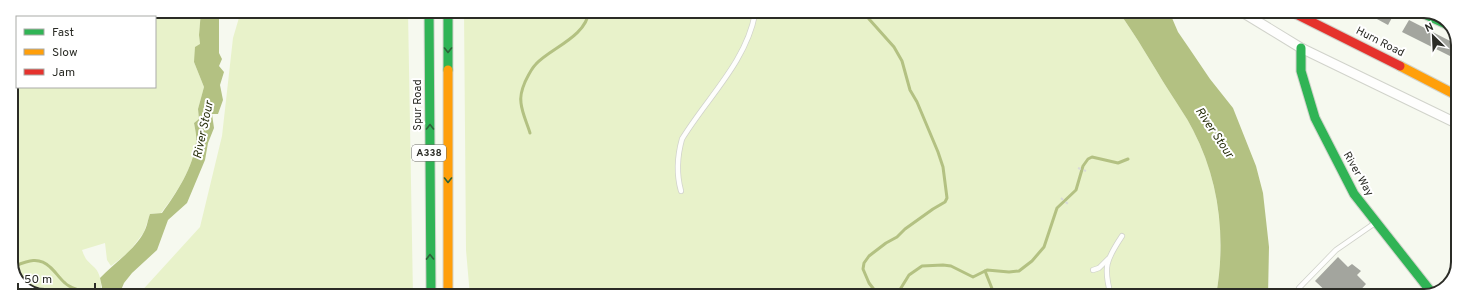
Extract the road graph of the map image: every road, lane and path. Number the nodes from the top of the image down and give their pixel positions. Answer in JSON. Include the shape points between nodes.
{"nodes":[{"id":1,"x":429,"y":18,"type":"edge"},
{"id":2,"x":448,"y":18,"type":"edge"},
{"id":3,"x":754,"y":18,"type":"edge"},
{"id":4,"x":1252,"y":18,"type":"edge"},
{"id":5,"x":1304,"y":18,"type":"edge"},
{"id":6,"x":1301,"y":48,"type":"junction"},
{"id":7,"x":1451,"y":92,"type":"edge"},
{"id":8,"x":1451,"y":121,"type":"edge"},
{"id":9,"x":1078,"y":168,"type":"dead end"},
{"id":10,"x":1086,"y":171,"type":"dead end"},
{"id":11,"x":681,"y":191,"type":"dead end"},
{"id":12,"x":1061,"y":198,"type":"dead end"},
{"id":13,"x":1068,"y":204,"type":"dead end"},
{"id":14,"x":1377,"y":222,"type":"junction"},
{"id":15,"x":1122,"y":236,"type":"dead end"},
{"id":16,"x":1109,"y":258,"type":"junction"},
{"id":17,"x":1093,"y":270,"type":"dead end"},
{"id":18,"x":431,"y":289,"type":"edge"},
{"id":19,"x":448,"y":289,"type":"edge"},
{"id":20,"x":1109,"y":289,"type":"edge"},
{"id":21,"x":1300,"y":289,"type":"edge"},
{"id":22,"x":1429,"y":289,"type":"edge"}],
"edges":[{"from":18,"to":1,"type":"main road","name":"Spur Road","number":"A338","one_way":true},
{"from":2,"to":19,"type":"main road","number":"A338","one_way":true},
{"from":3,"to":11,"type":"lane","via":[[744,46],[682,139],[678,156],[678,180]]},
{"from":4,"to":6,"type":"street"},
{"from":5,"to":7,"type":"main road","name":"Hurn Road"},
{"from":6,"to":8,"type":"street"},
{"from":6,"to":14,"type":"main road","name":"River Way","via":[[1301,71],[1314,118],[1354,194]]},
{"from":9,"to":10,"type":"path"},
{"from":12,"to":13,"type":"path"},
{"from":14,"to":21,"type":"lane","via":[[1336,250]]},
{"from":14,"to":22,"type":"main road","name":"River Way"},
{"from":15,"to":16,"type":"lane"},
{"from":16,"to":17,"type":"lane"},
{"from":16,"to":20,"type":"lane","via":[[1106,274]]}]}
